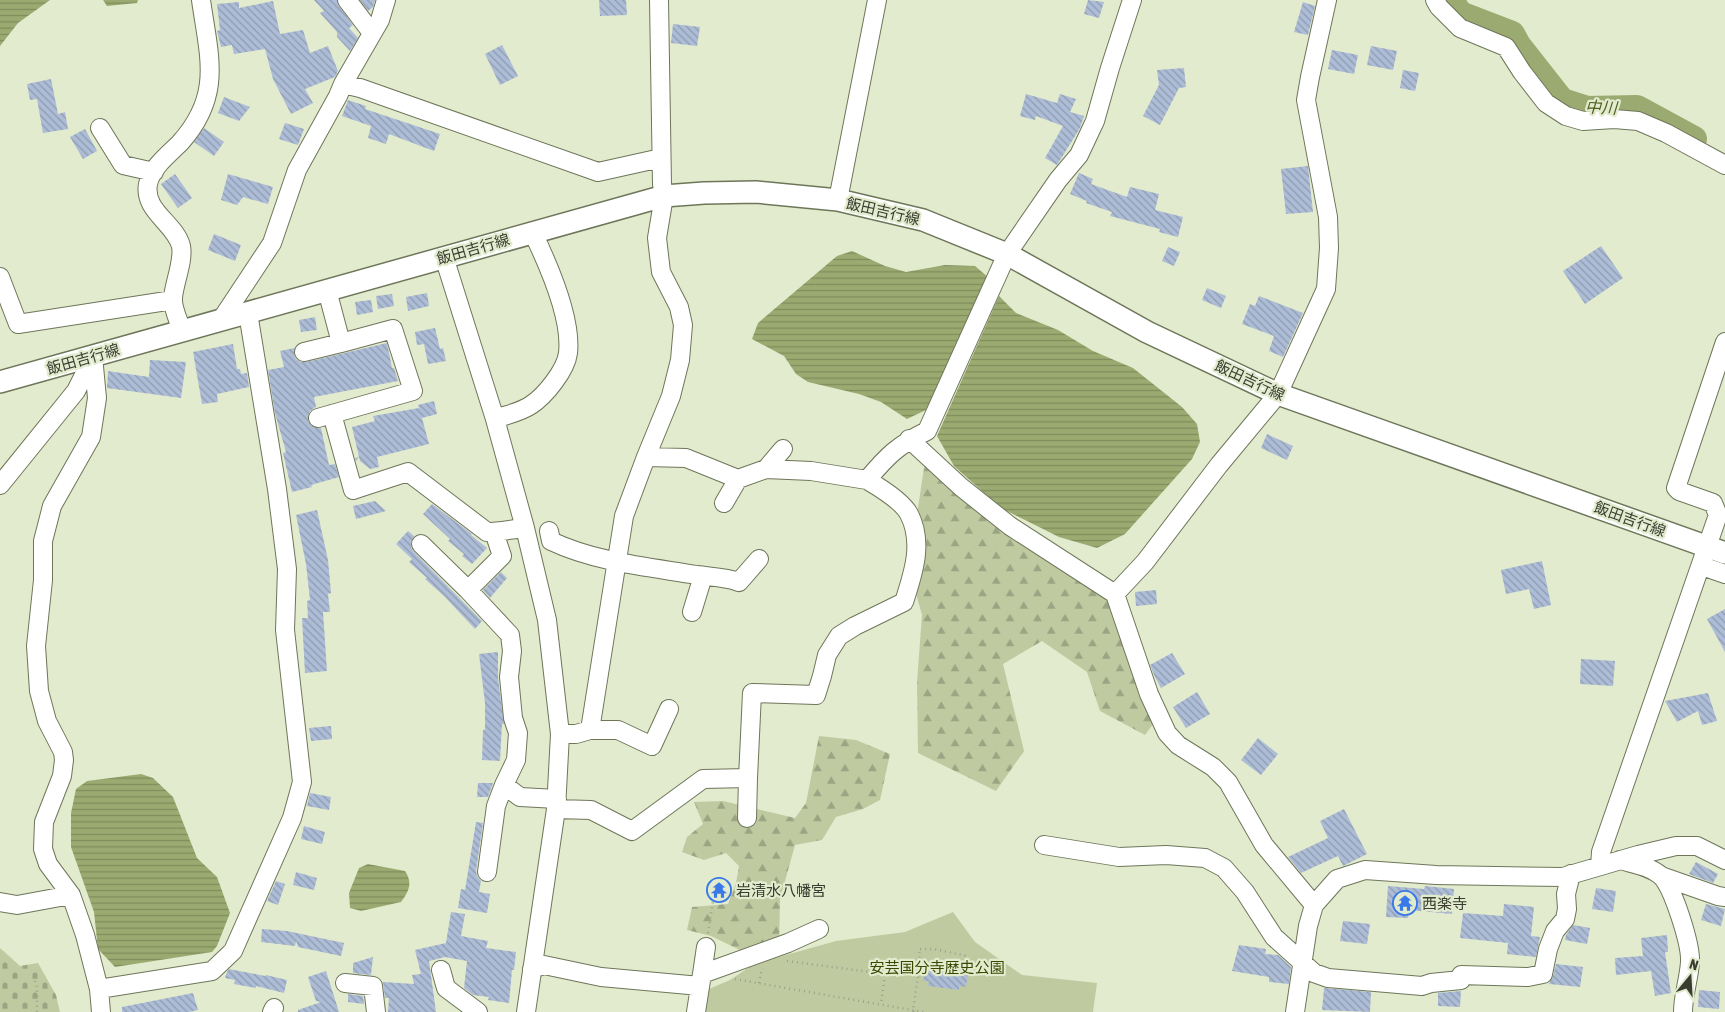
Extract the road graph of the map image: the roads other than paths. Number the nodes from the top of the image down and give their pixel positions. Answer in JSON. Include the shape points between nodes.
{"nodes":[{"id":1,"x":201,"y":0,"type":"edge"},
{"id":2,"x":347,"y":0,"type":"edge"},
{"id":3,"x":386,"y":0,"type":"edge"},
{"id":4,"x":659,"y":0,"type":"edge"},
{"id":5,"x":877,"y":0,"type":"edge"},
{"id":6,"x":1132,"y":0,"type":"edge"},
{"id":7,"x":1327,"y":0,"type":"edge"},
{"id":8,"x":1435,"y":0,"type":"edge"},
{"id":9,"x":372,"y":33,"type":"junction"},
{"id":10,"x":343,"y":84,"type":"junction"},
{"id":11,"x":100,"y":128,"type":"dead end"},
{"id":12,"x":661,"y":158,"type":"junction"},
{"id":13,"x":1725,"y":165,"type":"edge"},
{"id":14,"x":154,"y":172,"type":"junction"},
{"id":15,"x":664,"y":196,"type":"junction"},
{"id":16,"x":838,"y":200,"type":"junction"},
{"id":17,"x":533,"y":233,"type":"junction"},
{"id":18,"x":1007,"y":254,"type":"junction"},
{"id":19,"x":444,"y":258,"type":"junction"},
{"id":20,"x":0,"y":277,"type":"edge"},
{"id":21,"x":328,"y":290,"type":"junction"},
{"id":22,"x":173,"y":300,"type":"junction"},
{"id":23,"x":248,"y":313,"type":"junction"},
{"id":24,"x":221,"y":320,"type":"junction"},
{"id":25,"x":182,"y":331,"type":"junction"},
{"id":26,"x":1725,"y":342,"type":"edge"},
{"id":27,"x":341,"y":343,"type":"junction"},
{"id":28,"x":304,"y":352,"type":"dead end"},
{"id":29,"x":93,"y":356,"type":"junction"},
{"id":30,"x":0,"y":382,"type":"edge"},
{"id":31,"x":1278,"y":394,"type":"junction"},
{"id":32,"x":495,"y":418,"type":"junction"},
{"id":33,"x":909,"y":439,"type":"junction"},
{"id":34,"x":783,"y":449,"type":"dead end"},
{"id":35,"x":646,"y":456,"type":"junction"},
{"id":36,"x":766,"y":470,"type":"junction"},
{"id":37,"x":738,"y":479,"type":"junction"},
{"id":38,"x":866,"y":480,"type":"junction"},
{"id":39,"x":0,"y":485,"type":"edge"},
{"id":40,"x":724,"y":503,"type":"dead end"},
{"id":41,"x":525,"y":528,"type":"junction"},
{"id":42,"x":549,"y":530,"type":"dead end"},
{"id":43,"x":494,"y":532,"type":"junction"},
{"id":44,"x":420,"y":544,"type":"dead end"},
{"id":45,"x":1712,"y":555,"type":"edge"},
{"id":46,"x":759,"y":559,"type":"dead end"},
{"id":47,"x":617,"y":561,"type":"junction"},
{"id":48,"x":1725,"y":574,"type":"edge"},
{"id":49,"x":703,"y":576,"type":"junction"},
{"id":50,"x":468,"y":590,"type":"junction"},
{"id":51,"x":1115,"y":594,"type":"junction"},
{"id":52,"x":692,"y":612,"type":"dead end"},
{"id":53,"x":669,"y":709,"type":"dead end"},
{"id":54,"x":590,"y":730,"type":"junction"},
{"id":55,"x":560,"y":734,"type":"junction"},
{"id":56,"x":748,"y":778,"type":"junction"},
{"id":57,"x":504,"y":785,"type":"junction"},
{"id":58,"x":557,"y":804,"type":"junction"},
{"id":59,"x":747,"y":818,"type":"dead end"},
{"id":60,"x":1044,"y":845,"type":"dead end"},
{"id":61,"x":1620,"y":860,"type":"junction"},
{"id":62,"x":1725,"y":860,"type":"edge"},
{"id":63,"x":1600,"y":866,"type":"junction"},
{"id":64,"x":486,"y":872,"type":"dead end"},
{"id":65,"x":1571,"y":874,"type":"junction"},
{"id":66,"x":1661,"y":876,"type":"junction"},
{"id":67,"x":71,"y":896,"type":"junction"},
{"id":68,"x":1725,"y":897,"type":"edge"},
{"id":69,"x":0,"y":902,"type":"edge"},
{"id":70,"x":1314,"y":905,"type":"junction"},
{"id":71,"x":819,"y":929,"type":"dead end"},
{"id":72,"x":707,"y":940,"type":"road end"},
{"id":73,"x":1302,"y":964,"type":"junction"},
{"id":74,"x":532,"y":969,"type":"junction"},
{"id":75,"x":441,"y":970,"type":"dead end"},
{"id":76,"x":701,"y":980,"type":"junction"},
{"id":77,"x":345,"y":983,"type":"dead end"},
{"id":78,"x":99,"y":989,"type":"junction"},
{"id":79,"x":101,"y":1012,"type":"edge"},
{"id":80,"x":376,"y":1012,"type":"edge"},
{"id":81,"x":478,"y":1012,"type":"edge"},
{"id":82,"x":526,"y":1012,"type":"edge"},
{"id":83,"x":696,"y":1012,"type":"edge"},
{"id":84,"x":1295,"y":1012,"type":"edge"},
{"id":85,"x":1683,"y":1012,"type":"edge"}],
"edges":[{"from":1,"to":14,"type":"street","via":[[211,68],[209,88],[201,114],[188,134]]},
{"from":2,"to":9,"type":"street"},
{"from":3,"to":9,"type":"street"},
{"from":4,"to":12,"type":"street"},
{"from":5,"to":16,"type":"street"},
{"from":6,"to":18,"type":"street","via":[[1095,121],[1079,155]]},
{"from":7,"to":31,"type":"street","via":[[1306,100],[1328,217],[1326,289]]},
{"from":8,"to":13,"type":"street","via":[[1460,28],[1506,47],[1546,103],[1566,116],[1583,122],[1638,121]]},
{"from":9,"to":10,"type":"street"},
{"from":10,"to":12,"type":"street","via":[[598,172]]},
{"from":10,"to":24,"type":"street","via":[[297,170],[272,243]]},
{"from":11,"to":14,"type":"street","via":[[123,165]]},
{"from":12,"to":15,"type":"street"},
{"from":14,"to":22,"type":"street","via":[[148,184],[148,197],[174,231],[181,247]]},
{"from":15,"to":16,"type":"main road","name":"飯田吉行線","via":[[756,192]]},
{"from":15,"to":17,"type":"main road","name":"飯田吉行線"},
{"from":15,"to":35,"type":"street","via":[[657,238],[661,272],[679,307],[683,325],[680,360],[671,396]]},
{"from":16,"to":18,"type":"main road","name":"飯田吉行線","via":[[924,220]]},
{"from":17,"to":19,"type":"main road","name":"飯田吉行線"},
{"from":17,"to":32,"type":"street","via":[[562,306],[568,354],[563,369],[551,386],[530,406]]},
{"from":18,"to":31,"type":"main road","name":"飯田吉行線","via":[[1147,332]]},
{"from":18,"to":33,"type":"street","via":[[927,431]]},
{"from":19,"to":21,"type":"main road","name":"飯田吉行線"},
{"from":19,"to":32,"type":"street"},
{"from":20,"to":22,"type":"street","via":[[18,324]]},
{"from":21,"to":23,"type":"main road","name":"飯田吉行線"},
{"from":21,"to":27,"type":"street"},
{"from":22,"to":25,"type":"street"},
{"from":23,"to":24,"type":"main road","name":"飯田吉行線"},
{"from":23,"to":78,"type":"street","via":[[287,569],[285,630],[302,782],[292,818],[232,951],[212,971]]},
{"from":24,"to":25,"type":"main road","name":"飯田吉行線"},
{"from":25,"to":29,"type":"main road","name":"飯田吉行線"},
{"from":26,"to":45,"type":"street","via":[[1676,488],[1713,503],[1716,508],[1718,515]]},
{"from":27,"to":28,"type":"street"},
{"from":27,"to":43,"type":"street","via":[[393,329],[413,391],[325,416],[353,490],[408,472],[486,532]]},
{"from":29,"to":30,"type":"main road","name":"飯田吉行線"},
{"from":29,"to":39,"type":"street","via":[[76,391]]},
{"from":29,"to":67,"type":"street","via":[[97,398],[91,437],[52,506],[43,541],[43,580],[36,646],[41,699],[64,760],[62,776],[44,822],[43,849],[48,864]]},
{"from":31,"to":45,"type":"main road","name":"飯田吉行線"},
{"from":31,"to":51,"type":"street","via":[[1145,562]]},
{"from":32,"to":41,"type":"street"},
{"from":33,"to":38,"type":"street","via":[[888,455]]},
{"from":33,"to":51,"type":"street","via":[[961,488],[1010,526]]},
{"from":34,"to":36,"type":"street"},
{"from":35,"to":37,"type":"street","via":[[686,458]]},
{"from":35,"to":47,"type":"street","via":[[624,516]]},
{"from":36,"to":37,"type":"street"},
{"from":36,"to":38,"type":"street","via":[[811,471]]},
{"from":37,"to":40,"type":"street"},
{"from":38,"to":56,"type":"street","via":[[887,492],[909,513],[917,542],[914,570],[904,602],[839,636],[827,655],[816,695],[752,693]]},
{"from":41,"to":43,"type":"street"},
{"from":41,"to":55,"type":"street","via":[[547,620]]},
{"from":42,"to":47,"type":"street","via":[[551,541],[567,549]]},
{"from":43,"to":50,"type":"street","via":[[502,556]]},
{"from":44,"to":50,"type":"street"},
{"from":45,"to":48,"type":"street"},
{"from":45,"to":63,"type":"street","via":[[1601,852]]},
{"from":46,"to":49,"type":"street","via":[[739,582]]},
{"from":47,"to":49,"type":"street"},
{"from":47,"to":54,"type":"street"},
{"from":49,"to":52,"type":"street"},
{"from":50,"to":57,"type":"street","via":[[510,634],[510,685],[518,733],[516,760]]},
{"from":51,"to":70,"type":"street","via":[[1149,694],[1167,733],[1228,782],[1264,845]]},
{"from":53,"to":54,"type":"street","via":[[652,746],[618,730]]},
{"from":54,"to":55,"type":"street"},
{"from":55,"to":58,"type":"street"},
{"from":56,"to":58,"type":"street","via":[[703,779],[632,831],[590,810]]},
{"from":56,"to":59,"type":"street"},
{"from":57,"to":58,"type":"street","via":[[520,797]]},
{"from":57,"to":64,"type":"street","via":[[496,806]]},
{"from":58,"to":74,"type":"street"},
{"from":60,"to":73,"type":"street","via":[[1119,857],[1166,855],[1205,858],[1224,868],[1274,937]]},
{"from":61,"to":62,"type":"street","via":[[1676,846],[1696,846]]},
{"from":61,"to":63,"type":"street"},
{"from":61,"to":66,"type":"street","via":[[1646,867]]},
{"from":63,"to":65,"type":"street"},
{"from":65,"to":70,"type":"street","via":[[1436,875],[1365,870],[1337,879]]},
{"from":65,"to":73,"type":"street","via":[[1565,919],[1555,931],[1543,974],[1528,977],[1461,974],[1461,980],[1422,986],[1328,978]]},
{"from":66,"to":68,"type":"street"},
{"from":66,"to":85,"type":"street","via":[[1683,923],[1689,946]]},
{"from":67,"to":69,"type":"street","via":[[17,905]]},
{"from":67,"to":78,"type":"street"},
{"from":70,"to":73,"type":"street"},
{"from":71,"to":76,"type":"street"},
{"from":72,"to":76,"type":"street"},
{"from":73,"to":84,"type":"street"},
{"from":74,"to":76,"type":"street","via":[[544,965],[601,977]]},
{"from":74,"to":82,"type":"street"},
{"from":75,"to":81,"type":"street","via":[[446,988]]},
{"from":76,"to":83,"type":"street"},
{"from":77,"to":80,"type":"street","via":[[372,986]]},
{"from":78,"to":79,"type":"street"}]}
